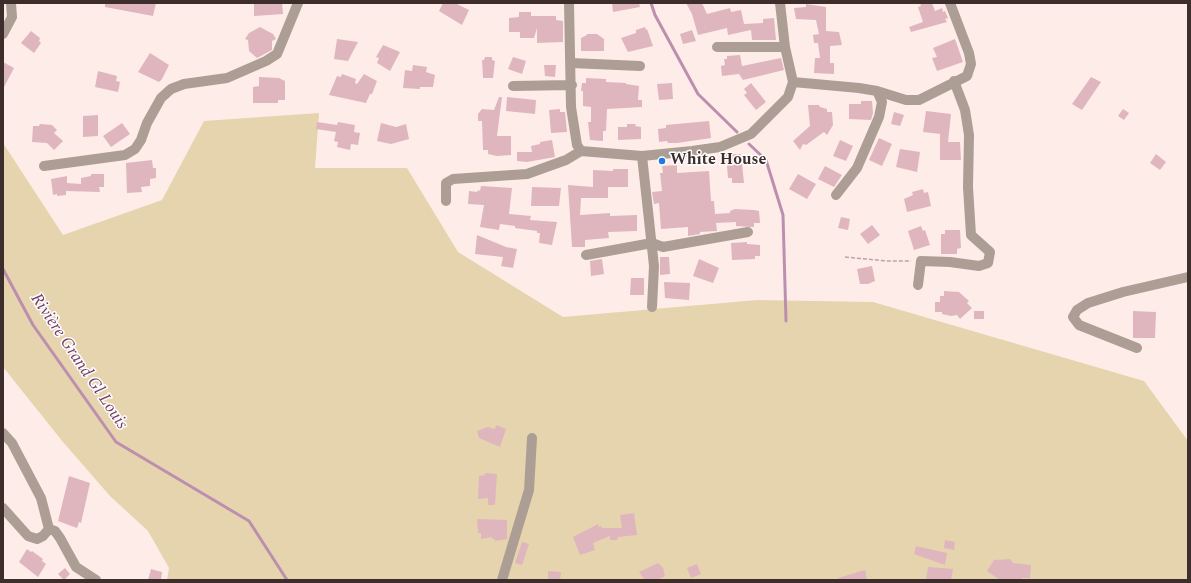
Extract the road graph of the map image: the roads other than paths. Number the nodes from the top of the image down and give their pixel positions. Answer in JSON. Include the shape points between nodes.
{"nodes":[{"id":1,"x":11,"y":3,"type":"edge"},
{"id":2,"x":298,"y":3,"type":"edge"},
{"id":3,"x":569,"y":3,"type":"edge"},
{"id":4,"x":780,"y":3,"type":"edge"},
{"id":5,"x":950,"y":3,"type":"edge"},
{"id":6,"x":3,"y":34,"type":"edge"},
{"id":7,"x":717,"y":47,"type":"dead end"},
{"id":8,"x":785,"y":47,"type":"junction"},
{"id":9,"x":571,"y":63,"type":"junction"},
{"id":10,"x":640,"y":66,"type":"dead end"},
{"id":11,"x":954,"y":81,"type":"junction"},
{"id":12,"x":793,"y":82,"type":"junction"},
{"id":13,"x":572,"y":85,"type":"junction"},
{"id":14,"x":513,"y":86,"type":"dead end"},
{"id":15,"x":877,"y":91,"type":"junction"},
{"id":16,"x":581,"y":151,"type":"junction"},
{"id":17,"x":642,"y":156,"type":"junction"},
{"id":18,"x":44,"y":166,"type":"dead end"},
{"id":19,"x":836,"y":195,"type":"dead end"},
{"id":20,"x":446,"y":201,"type":"dead end"},
{"id":21,"x":748,"y":232,"type":"dead end"},
{"id":22,"x":652,"y":243,"type":"junction"},
{"id":23,"x":586,"y":255,"type":"dead end"},
{"id":24,"x":1188,"y":277,"type":"edge"},
{"id":25,"x":918,"y":285,"type":"dead end"},
{"id":26,"x":652,"y":307,"type":"dead end"},
{"id":27,"x":1137,"y":348,"type":"dead end"},
{"id":28,"x":3,"y":433,"type":"edge"},
{"id":29,"x":532,"y":438,"type":"dead end"},
{"id":30,"x":3,"y":508,"type":"edge"},
{"id":31,"x":49,"y":529,"type":"junction"},
{"id":32,"x":96,"y":580,"type":"edge"},
{"id":33,"x":502,"y":580,"type":"edge"}],
"edges":[{"from":1,"to":6,"type":"street","via":[[12,17]]},
{"from":2,"to":18,"type":"street","via":[[277,54],[227,78],[184,84],[171,89],[157,104],[136,149],[126,155]]},
{"from":3,"to":9,"type":"street"},
{"from":4,"to":8,"type":"street"},
{"from":5,"to":11,"type":"street","via":[[969,53],[970,64],[968,76]]},
{"from":7,"to":8,"type":"street"},
{"from":8,"to":12,"type":"street"},
{"from":9,"to":10,"type":"street"},
{"from":9,"to":13,"type":"street"},
{"from":11,"to":15,"type":"street","via":[[928,96],[914,100]]},
{"from":11,"to":25,"type":"street","via":[[965,110],[969,135],[968,187],[971,235],[990,252],[988,263],[979,266],[921,261]]},
{"from":12,"to":15,"type":"street"},
{"from":12,"to":17,"type":"street","via":[[788,97],[750,134],[720,146]]},
{"from":13,"to":14,"type":"street"},
{"from":13,"to":16,"type":"street","via":[[574,130]]},
{"from":15,"to":19,"type":"street","via":[[882,102],[879,117],[857,168]]},
{"from":16,"to":17,"type":"street"},
{"from":16,"to":20,"type":"street","via":[[566,160],[527,174],[453,179],[446,183]]},
{"from":17,"to":22,"type":"street"},
{"from":21,"to":22,"type":"street","via":[[663,247]]},
{"from":22,"to":23,"type":"street"},
{"from":22,"to":26,"type":"street"},
{"from":24,"to":27,"type":"street","via":[[1088,303],[1077,310],[1073,317],[1078,325]]},
{"from":28,"to":31,"type":"street","via":[[12,443],[41,498]]},
{"from":29,"to":33,"type":"street","via":[[529,490]]},
{"from":30,"to":31,"type":"street","via":[[28,536],[37,539]]},
{"from":31,"to":32,"type":"street","via":[[55,531],[60,538],[76,567]]}]}
